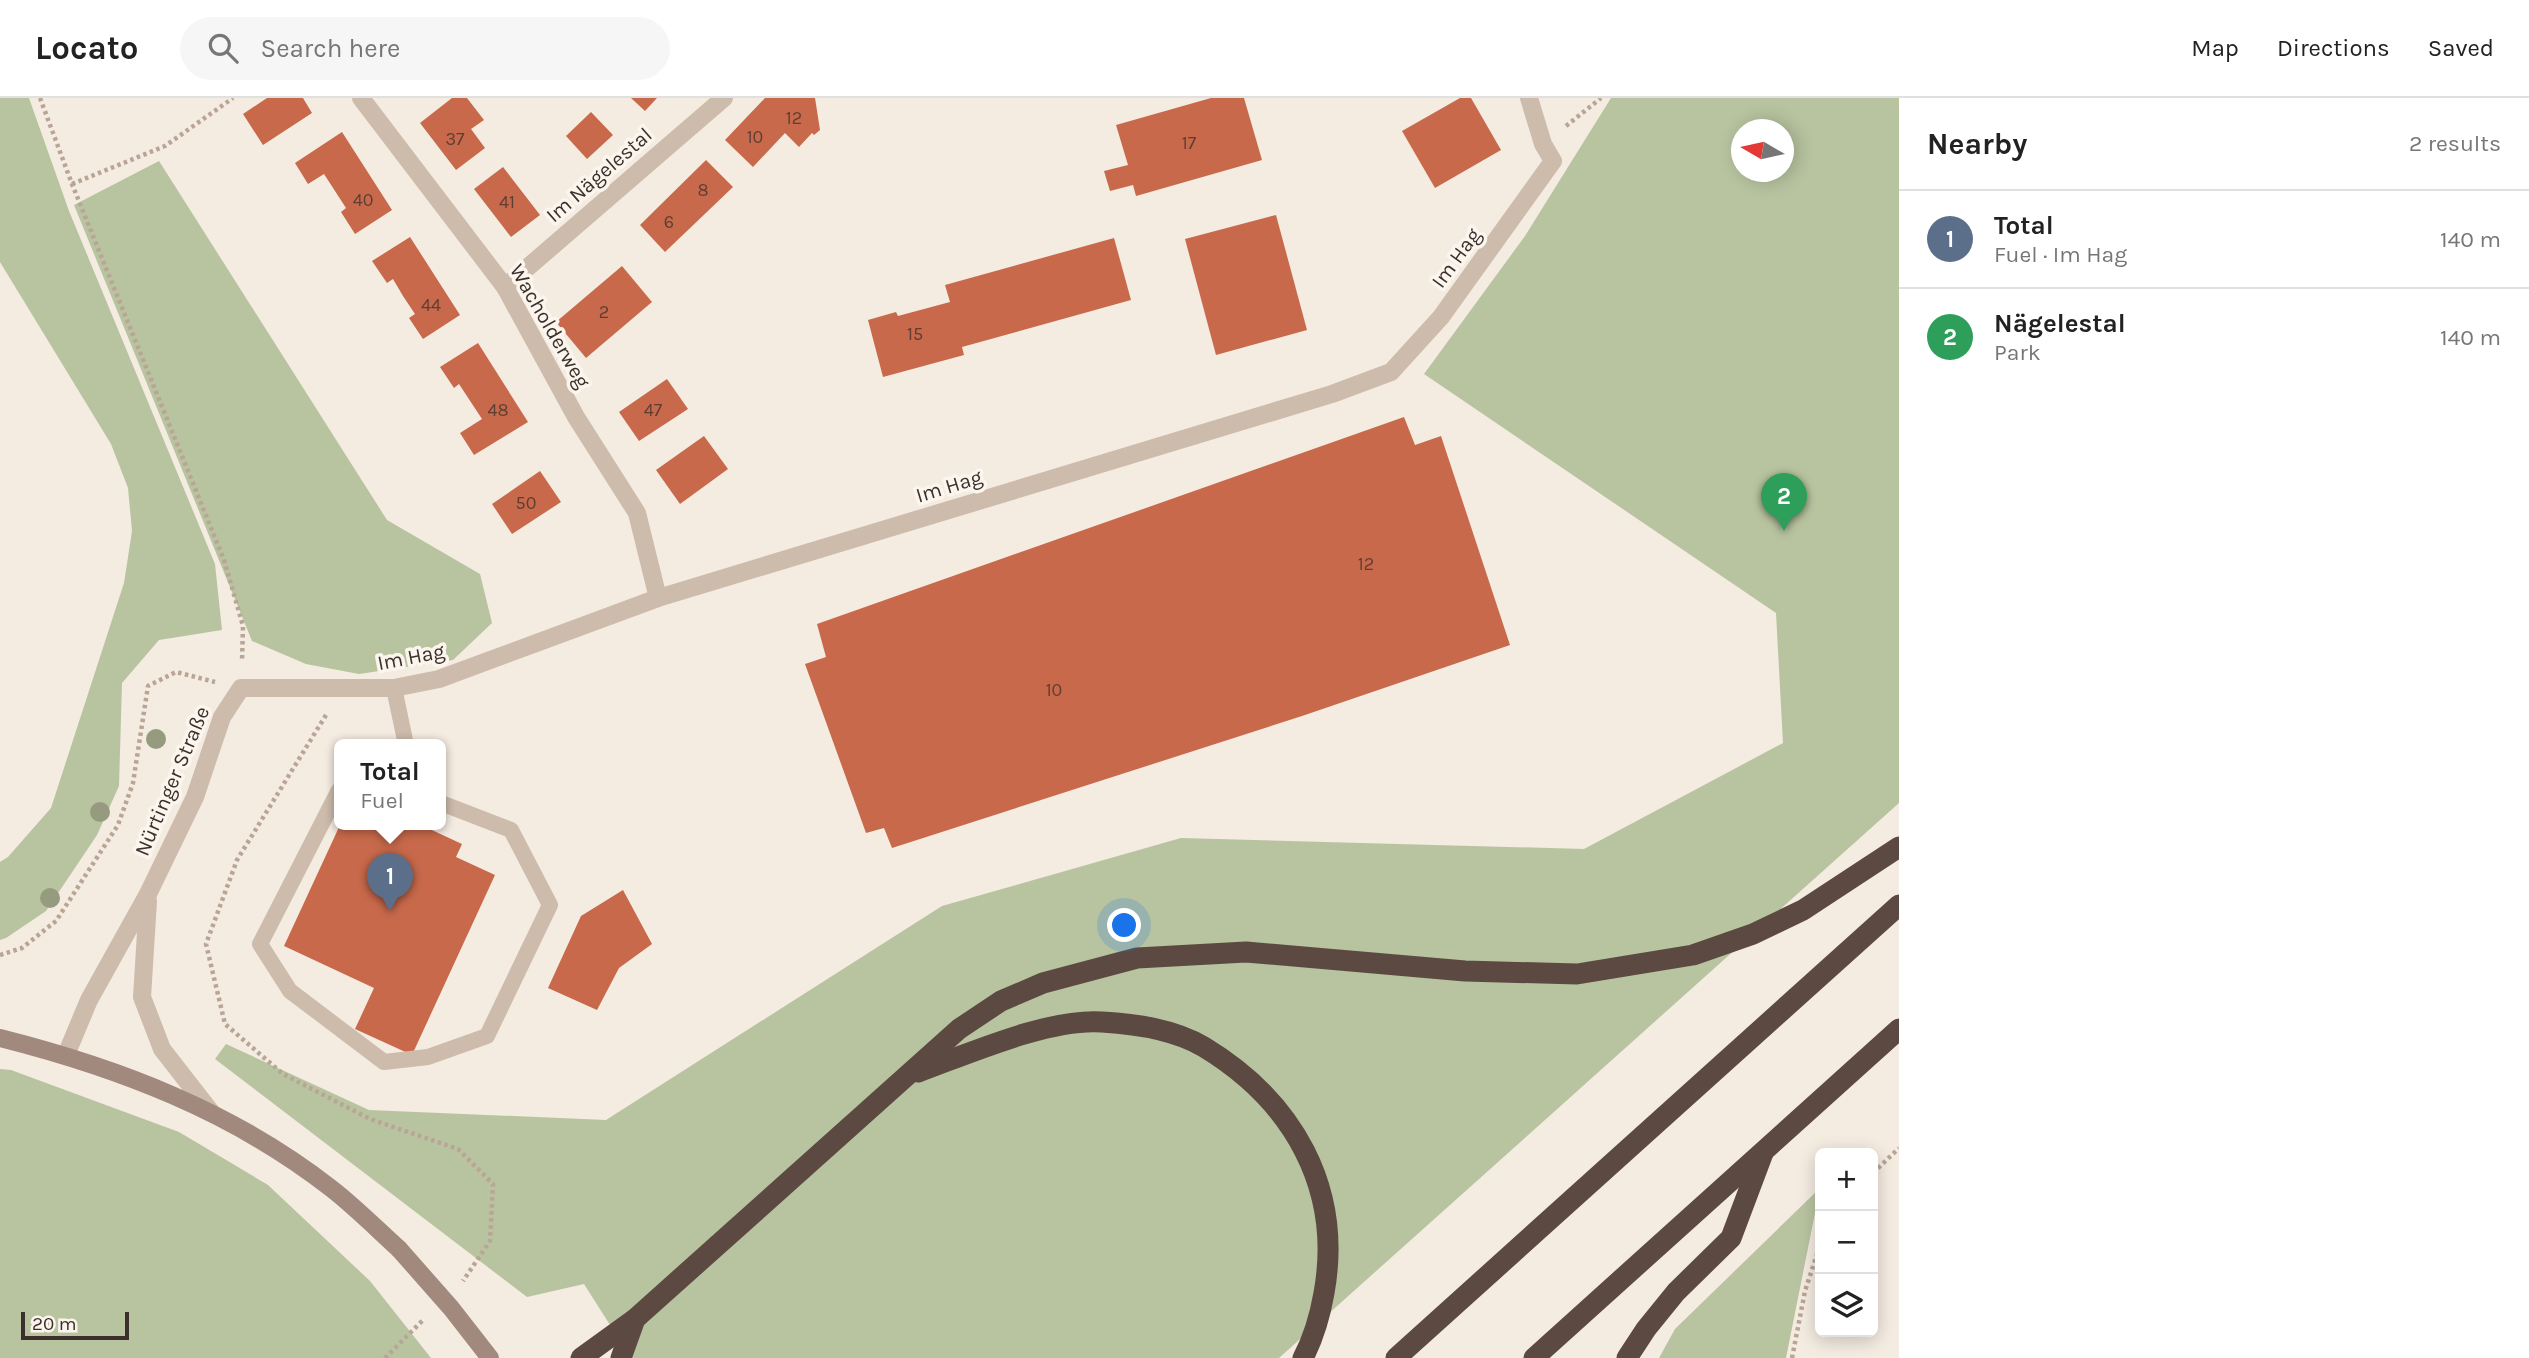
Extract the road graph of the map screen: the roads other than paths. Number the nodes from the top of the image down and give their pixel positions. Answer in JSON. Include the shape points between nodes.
{"nodes":[{"id":1,"x":361,"y":98,"type":"edge"},
{"id":2,"x":724,"y":98,"type":"edge"},
{"id":3,"x":1529,"y":98,"type":"edge"},
{"id":4,"x":505,"y":287,"type":"junction"},
{"id":5,"x":658,"y":598,"type":"junction"},
{"id":6,"x":241,"y":688,"type":"joint"},
{"id":7,"x":394,"y":688,"type":"junction"},
{"id":8,"x":405,"y":739,"type":"edge"},
{"id":9,"x":334,"y":800,"type":"edge"},
{"id":10,"x":446,"y":805,"type":"edge"},
{"id":11,"x":1899,"y":846,"type":"edge"},
{"id":12,"x":148,"y":894,"type":"junction"},
{"id":13,"x":1899,"y":905,"type":"edge"},
{"id":14,"x":1899,"y":1029,"type":"edge"},
{"id":15,"x":0,"y":1038,"type":"edge"},
{"id":16,"x":66,"y":1055,"type":"junction"},
{"id":17,"x":909,"y":1075,"type":"junction"},
{"id":18,"x":212,"y":1112,"type":"junction"},
{"id":19,"x":1764,"y":1149,"type":"junction"},
{"id":20,"x":635,"y":1319,"type":"junction"},
{"id":21,"x":490,"y":1358,"type":"edge"},
{"id":22,"x":581,"y":1358,"type":"edge"},
{"id":23,"x":621,"y":1358,"type":"edge"},
{"id":24,"x":1303,"y":1358,"type":"edge"},
{"id":25,"x":1396,"y":1358,"type":"edge"},
{"id":26,"x":1534,"y":1358,"type":"edge"},
{"id":27,"x":1627,"y":1358,"type":"edge"}],
"edges":[{"from":1,"to":4,"type":"street","name":"Wacholderweg"},
{"from":2,"to":4,"type":"street","name":"Im Nägelestal"},
{"from":3,"to":5,"type":"street","name":"Im Hag","via":[[1553,161],[1441,317],[1391,372],[1332,394]]},
{"from":4,"to":5,"type":"street","name":"Wacholderweg","via":[[576,417],[637,513]]},
{"from":5,"to":7,"type":"street","name":"Im Hag","via":[[439,679]]},
{"from":6,"to":7,"type":"street","name":"Im Hag"},
{"from":6,"to":12,"type":"street","name":"Nürtinger Straße","via":[[222,717],[195,797]]},
{"from":7,"to":8,"type":"lane"},
{"from":9,"to":10,"type":"lane","via":[[260,944],[290,991],[384,1062],[428,1056],[487,1036],[550,905],[511,830]]},
{"from":11,"to":17,"type":"highway","via":[[1803,910],[1753,934],[1693,955],[1577,974],[1465,971],[1246,952],[1137,958],[1043,983],[1001,1001],[959,1029]]},
{"from":12,"to":16,"type":"street","name":"Nürtinger Straße","via":[[89,1000]]},
{"from":12,"to":18,"type":"street","name":"Nürtinger Straße","via":[[142,997],[162,1049]]},
{"from":13,"to":25,"type":"highway"},
{"from":14,"to":19,"type":"highway"},
{"from":15,"to":16,"type":"main road"},
{"from":16,"to":18,"type":"main road","name":"Nürtinger Straße"},
{"from":17,"to":20,"type":"highway"},
{"from":17,"to":24,"type":"highway","via":[[1044,1028],[1098,1021],[1149,1027],[1203,1046],[1277,1108],[1319,1181],[1328,1268],[1318,1322]]},
{"from":18,"to":21,"type":"main road","name":"Nürtinger Straße","bridge":true,"via":[[266,1142],[332,1189],[399,1249]]},
{"from":19,"to":26,"type":"highway"},
{"from":19,"to":27,"type":"highway","via":[[1731,1238],[1676,1292]]},
{"from":20,"to":22,"type":"highway"},
{"from":20,"to":23,"type":"highway"}]}
